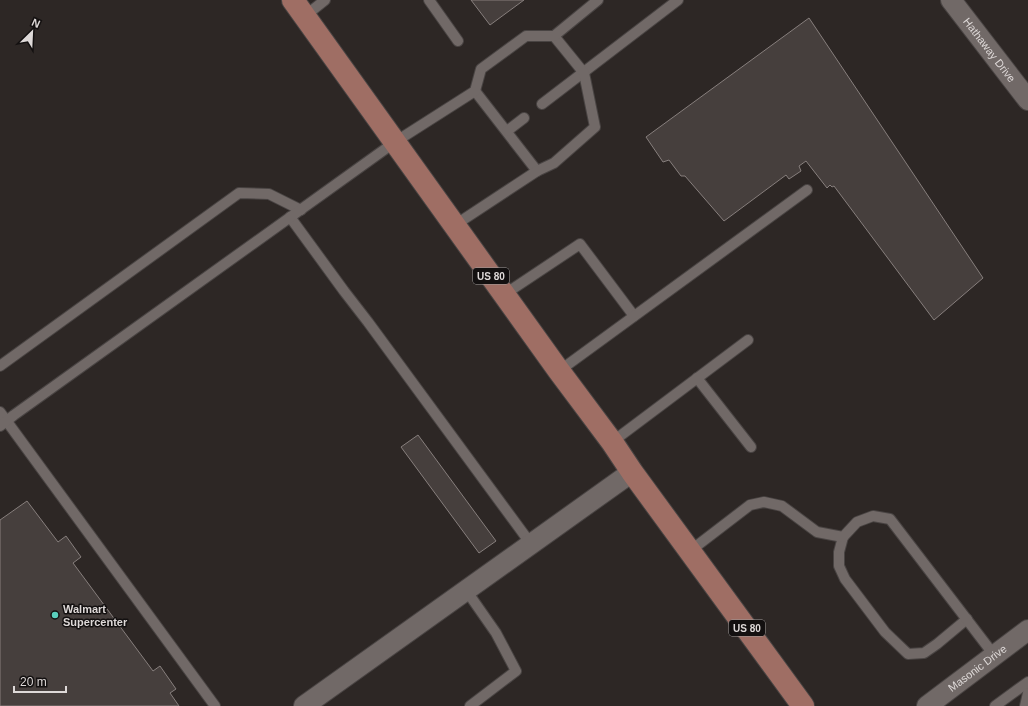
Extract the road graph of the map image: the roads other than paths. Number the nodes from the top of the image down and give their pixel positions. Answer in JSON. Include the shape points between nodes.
{"nodes":[{"id":1,"x":325,"y":0,"type":"edge"},
{"id":2,"x":429,"y":0,"type":"edge"},
{"id":3,"x":598,"y":0,"type":"edge"},
{"id":4,"x":678,"y":0,"type":"edge"},
{"id":5,"x":951,"y":0,"type":"edge"},
{"id":6,"x":299,"y":8,"type":"edge"},
{"id":7,"x":554,"y":36,"type":"junction"},
{"id":8,"x":458,"y":41,"type":"dead end"},
{"id":9,"x":584,"y":73,"type":"junction"},
{"id":10,"x":475,"y":91,"type":"junction"},
{"id":11,"x":1028,"y":100,"type":"edge"},
{"id":12,"x":542,"y":104,"type":"dead end"},
{"id":13,"x":524,"y":118,"type":"dead end"},
{"id":14,"x":506,"y":131,"type":"junction"},
{"id":15,"x":395,"y":142,"type":"junction"},
{"id":16,"x":537,"y":171,"type":"junction"},
{"id":17,"x":807,"y":190,"type":"dead end"},
{"id":18,"x":300,"y":210,"type":"junction"},
{"id":19,"x":290,"y":217,"type":"junction"},
{"id":20,"x":455,"y":225,"type":"junction"},
{"id":21,"x":504,"y":294,"type":"junction"},
{"id":22,"x":634,"y":316,"type":"junction"},
{"id":23,"x":748,"y":340,"type":"dead end"},
{"id":24,"x":0,"y":366,"type":"edge"},
{"id":25,"x":560,"y":371,"type":"junction"},
{"id":26,"x":697,"y":378,"type":"junction"},
{"id":27,"x":0,"y":412,"type":"edge"},
{"id":28,"x":3,"y":424,"type":"edge"},
{"id":29,"x":612,"y":442,"type":"junction"},
{"id":30,"x":751,"y":447,"type":"dead end"},
{"id":31,"x":632,"y":472,"type":"junction"},
{"id":32,"x":843,"y":537,"type":"junction"},
{"id":33,"x":531,"y":544,"type":"junction"},
{"id":34,"x":690,"y":551,"type":"junction"},
{"id":35,"x":466,"y":590,"type":"junction"},
{"id":36,"x":967,"y":619,"type":"junction"},
{"id":37,"x":1026,"y":635,"type":"edge"},
{"id":38,"x":994,"y":655,"type":"junction"},
{"id":39,"x":1028,"y":682,"type":"edge"},
{"id":40,"x":1028,"y":693,"type":"edge"},
{"id":41,"x":796,"y":701,"type":"edge"},
{"id":42,"x":935,"y":704,"type":"edge"},
{"id":43,"x":215,"y":706,"type":"edge"},
{"id":44,"x":304,"y":706,"type":"edge"},
{"id":45,"x":470,"y":706,"type":"edge"},
{"id":46,"x":995,"y":706,"type":"edge"},
{"id":47,"x":1025,"y":706,"type":"edge"}],
"edges":[{"from":1,"to":6,"type":"lane"},
{"from":2,"to":8,"type":"lane"},
{"from":3,"to":7,"type":"lane"},
{"from":4,"to":9,"type":"lane"},
{"from":5,"to":11,"type":"street","name":"Hathaway Drive"},
{"from":6,"to":15,"type":"main road","number":"US 80"},
{"from":7,"to":9,"type":"lane"},
{"from":7,"to":10,"type":"lane","via":[[526,36],[481,69]]},
{"from":9,"to":12,"type":"lane"},
{"from":9,"to":16,"type":"lane","via":[[595,127],[554,163]]},
{"from":10,"to":14,"type":"lane"},
{"from":10,"to":15,"type":"lane"},
{"from":13,"to":14,"type":"lane"},
{"from":14,"to":16,"type":"lane"},
{"from":15,"to":18,"type":"lane"},
{"from":15,"to":20,"type":"main road","number":"US 80"},
{"from":16,"to":20,"type":"lane"},
{"from":17,"to":22,"type":"lane"},
{"from":18,"to":19,"type":"lane"},
{"from":18,"to":24,"type":"lane","via":[[269,194],[239,193]]},
{"from":19,"to":28,"type":"lane"},
{"from":19,"to":33,"type":"lane"},
{"from":20,"to":21,"type":"main road","number":"US 80"},
{"from":21,"to":22,"type":"lane","via":[[580,244]]},
{"from":21,"to":25,"type":"main road","number":"US 80"},
{"from":22,"to":25,"type":"lane"},
{"from":23,"to":26,"type":"lane"},
{"from":25,"to":29,"type":"main road","number":"US 80"},
{"from":26,"to":29,"type":"lane"},
{"from":26,"to":30,"type":"lane"},
{"from":27,"to":28,"type":"lane"},
{"from":28,"to":43,"type":"lane"},
{"from":29,"to":31,"type":"main road","number":"US 80"},
{"from":31,"to":33,"type":"street"},
{"from":31,"to":34,"type":"main road","number":"US 80"},
{"from":32,"to":34,"type":"lane","via":[[817,532],[782,506],[764,502],[750,505]]},
{"from":32,"to":36,"type":"lane","via":[[857,522],[873,516],[890,519]]},
{"from":32,"to":36,"type":"lane","via":[[839,566],[845,579],[885,632],[908,654],[924,653]]},
{"from":33,"to":35,"type":"street"},
{"from":34,"to":41,"type":"main road","number":"US 80"},
{"from":35,"to":44,"type":"street"},
{"from":35,"to":45,"type":"lane","via":[[496,633],[516,671]]},
{"from":36,"to":38,"type":"lane"},
{"from":37,"to":38,"type":"street","name":"Masonic Drive"},
{"from":38,"to":42,"type":"street","name":"Masonic Drive"},
{"from":39,"to":46,"type":"lane"},
{"from":40,"to":47,"type":"lane"}]}
